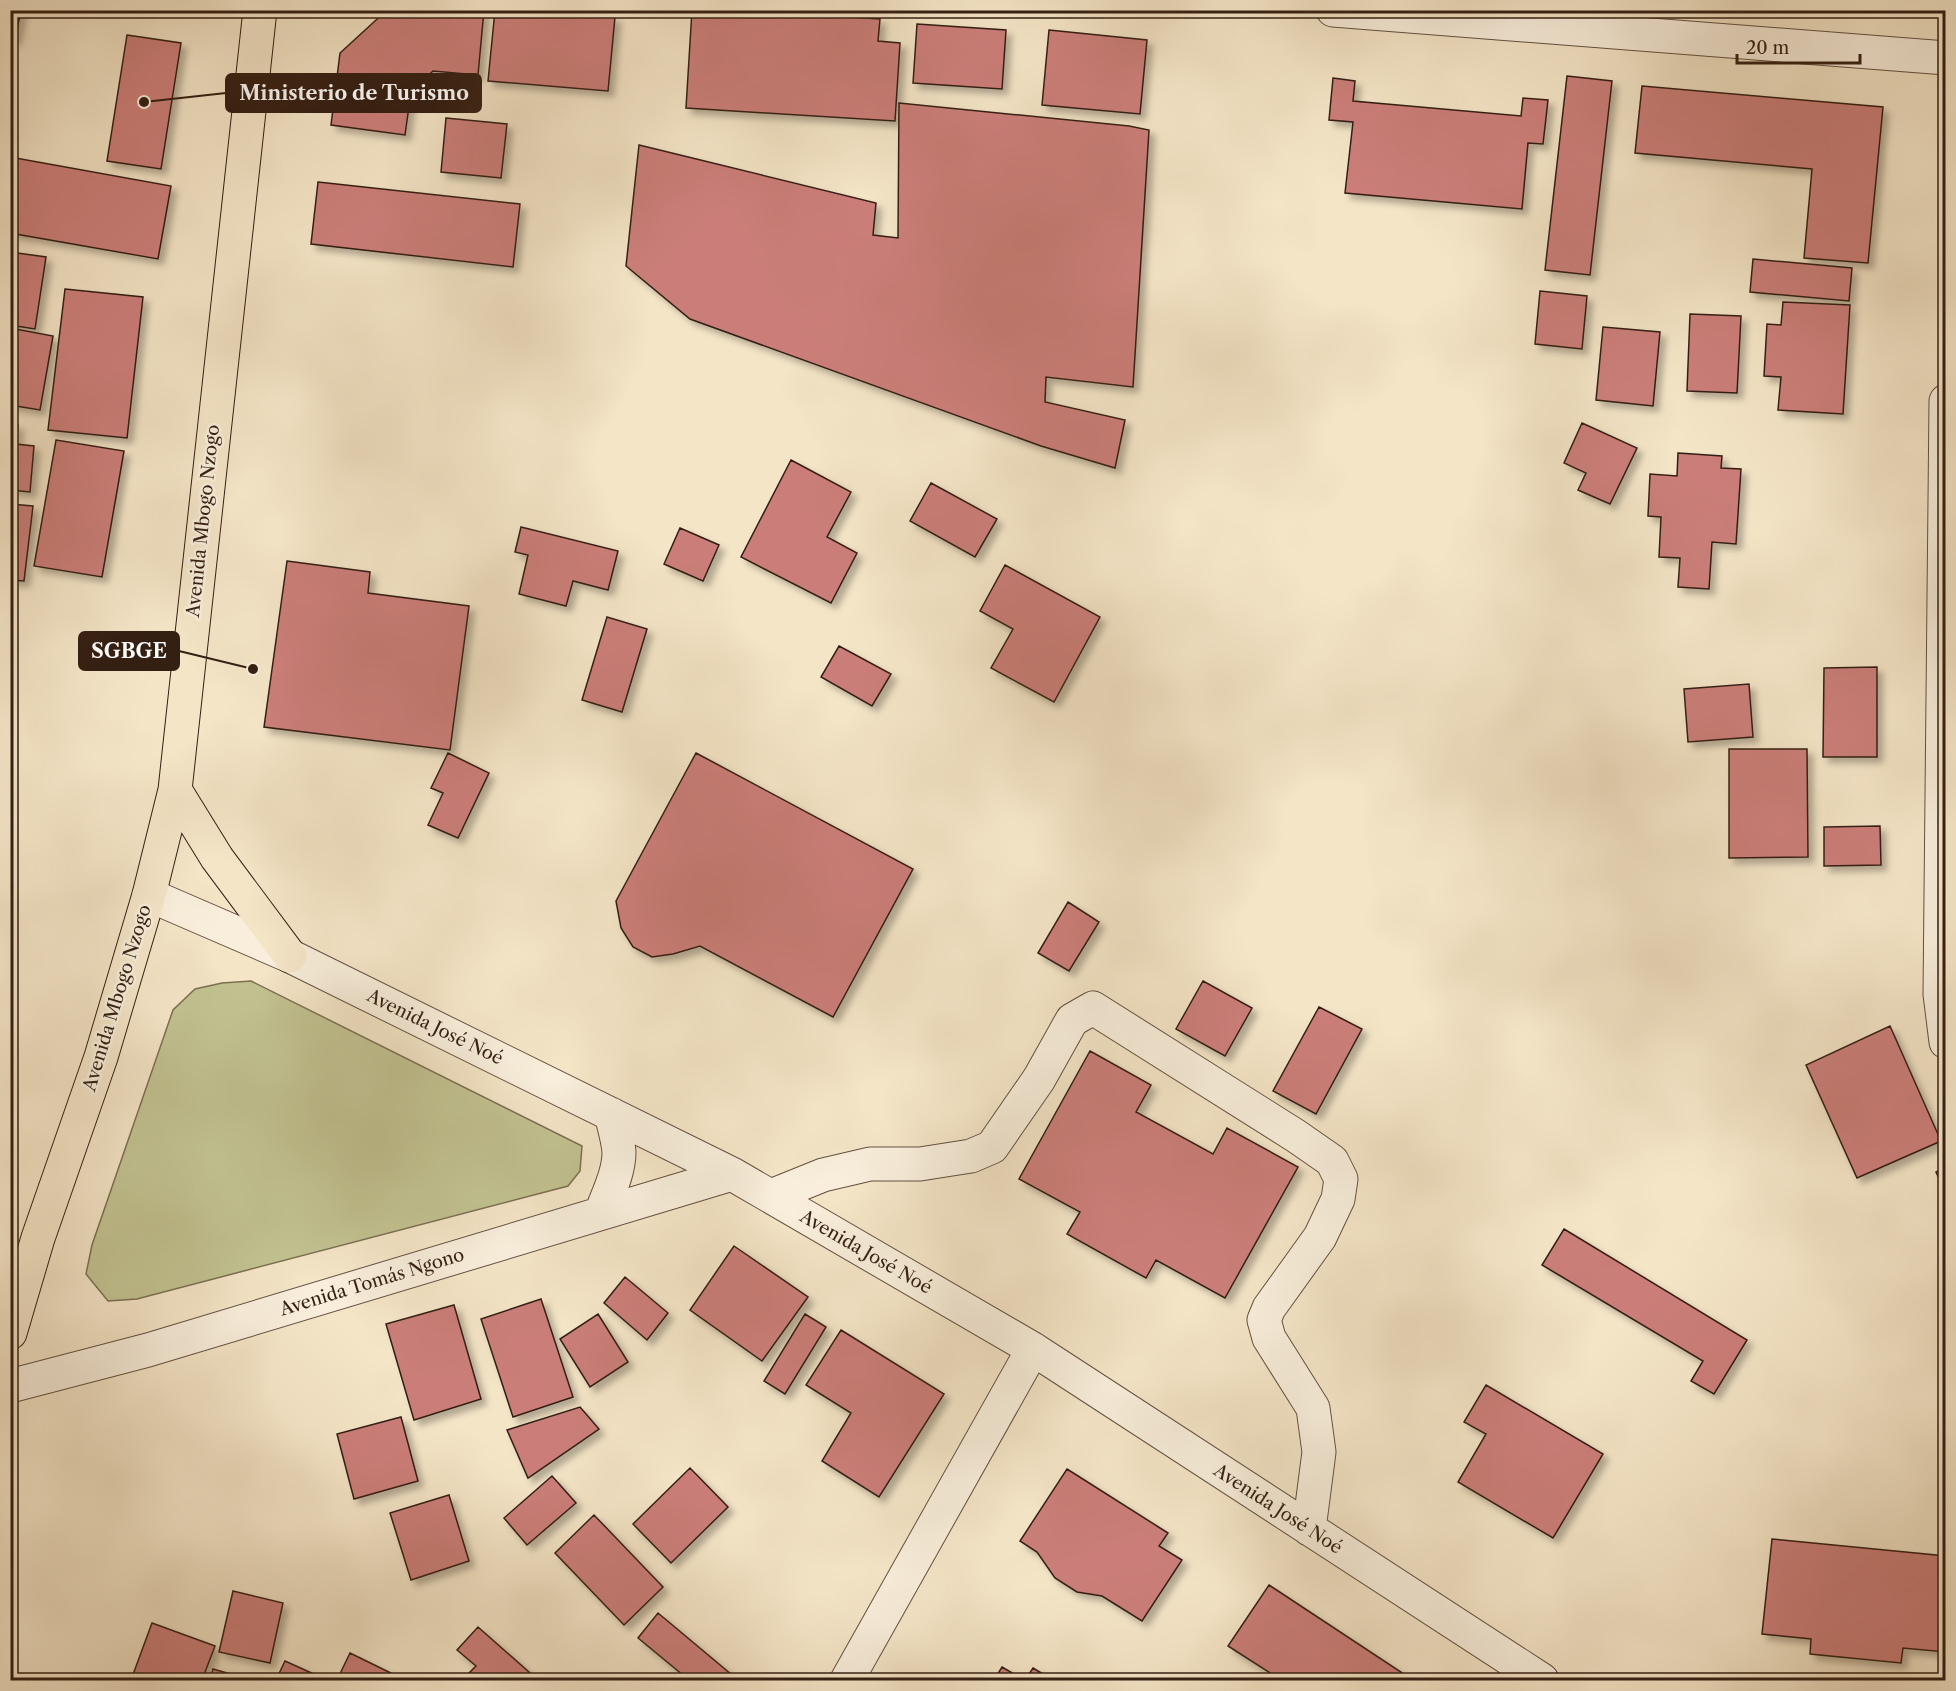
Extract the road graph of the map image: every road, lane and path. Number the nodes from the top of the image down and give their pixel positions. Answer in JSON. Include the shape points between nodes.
{"nodes":[{"id":1,"x":260,"y":10,"type":"edge"},
{"id":2,"x":1346,"y":11,"type":"edge"},
{"id":3,"x":1946,"y":58,"type":"edge"},
{"id":4,"x":1946,"y":401,"type":"edge"},
{"id":5,"x":175,"y":790,"type":"junction"},
{"id":6,"x":149,"y":895,"type":"junction"},
{"id":7,"x":290,"y":956,"type":"junction"},
{"id":8,"x":1946,"y":1042,"type":"edge"},
{"id":9,"x":611,"y":1114,"type":"junction"},
{"id":10,"x":732,"y":1174,"type":"junction"},
{"id":11,"x":771,"y":1196,"type":"junction"},
{"id":12,"x":601,"y":1213,"type":"junction"},
{"id":13,"x":10,"y":1333,"type":"edge"},
{"id":14,"x":1033,"y":1349,"type":"junction"},
{"id":15,"x":10,"y":1386,"type":"edge"},
{"id":16,"x":1309,"y":1528,"type":"junction"},
{"id":17,"x":847,"y":1680,"type":"edge"},
{"id":18,"x":1542,"y":1680,"type":"edge"}],
"edges":[{"from":1,"to":5,"type":"main road","name":"Avenida Mbogo Nzogo"},
{"from":2,"to":3,"type":"street"},
{"from":4,"to":8,"type":"street","via":[[1940,994]]},
{"from":5,"to":6,"type":"main road","name":"Avenida Mbogo Nzogo"},
{"from":5,"to":7,"type":"main road","via":[[218,858]]},
{"from":6,"to":7,"type":"street","name":"Avenida José Noé"},
{"from":6,"to":13,"type":"main road","name":"Avenida Mbogo Nzogo","via":[[101,1057],[38,1238]]},
{"from":7,"to":9,"type":"street","name":"Avenida José Noé"},
{"from":9,"to":10,"type":"street","name":"Avenida José Noé"},
{"from":9,"to":12,"type":"street","via":[[619,1154]]},
{"from":10,"to":11,"type":"street","name":"Avenida José Noé"},
{"from":10,"to":12,"type":"street","name":"Avenida Tomás Ngono"},
{"from":11,"to":14,"type":"street","name":"Avenida José Noé"},
{"from":11,"to":16,"type":"street","via":[[823,1175],[870,1164],[920,1164],[971,1156],[992,1147],[1072,1020],[1093,1008],[1140,1037],[1332,1161],[1341,1179],[1338,1199],[1320,1237],[1264,1320],[1269,1338],[1313,1408],[1319,1452]]},
{"from":12,"to":15,"type":"street","name":"Avenida Tomás Ngono","via":[[148,1350]]},
{"from":14,"to":16,"type":"street","name":"Avenida José Noé"},
{"from":14,"to":17,"type":"street"},
{"from":16,"to":18,"type":"street","name":"Avenida José Noé"}]}
